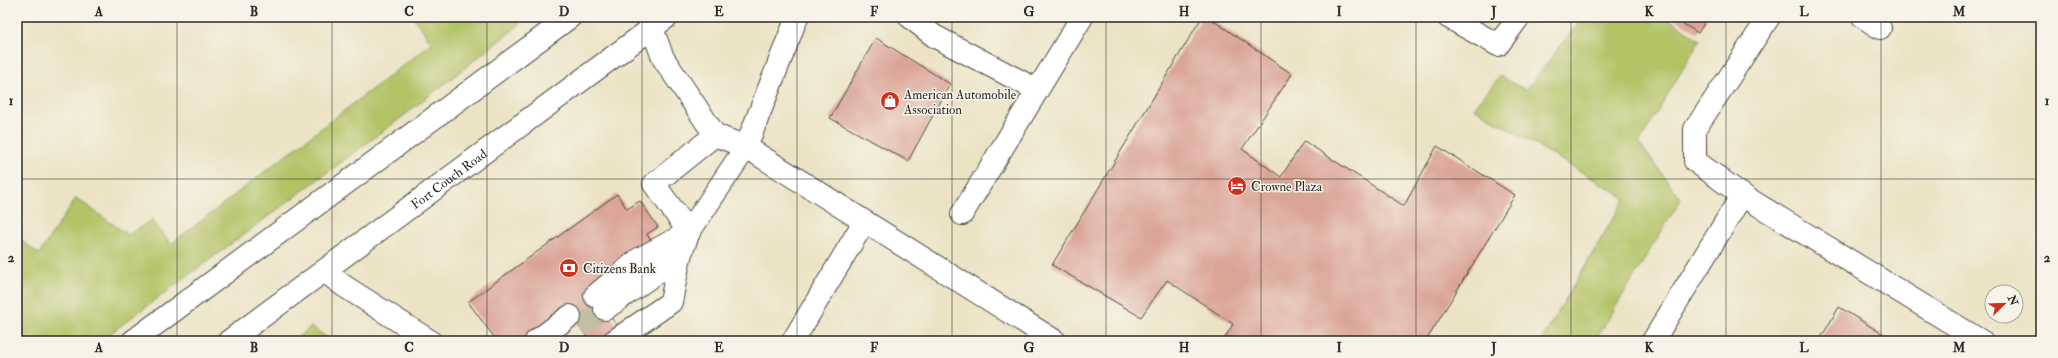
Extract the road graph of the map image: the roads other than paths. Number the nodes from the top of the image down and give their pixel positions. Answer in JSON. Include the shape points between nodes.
{"nodes":[{"id":1,"x":570,"y":17,"type":"edge"},
{"id":2,"x":797,"y":17,"type":"edge"},
{"id":3,"x":910,"y":17,"type":"edge"},
{"id":4,"x":1082,"y":17,"type":"edge"},
{"id":5,"x":1448,"y":17,"type":"edge"},
{"id":6,"x":1519,"y":17,"type":"edge"},
{"id":7,"x":1769,"y":17,"type":"edge"},
{"id":8,"x":651,"y":20,"type":"edge"},
{"id":9,"x":1037,"y":90,"type":"junction"},
{"id":10,"x":715,"y":135,"type":"junction"},
{"id":11,"x":746,"y":148,"type":"junction"},
{"id":12,"x":1742,"y":195,"type":"junction"},
{"id":13,"x":962,"y":214,"type":"dead end"},
{"id":14,"x":864,"y":222,"type":"junction"},
{"id":15,"x":689,"y":232,"type":"junction"},
{"id":16,"x":680,"y":256,"type":"junction"},
{"id":17,"x":324,"y":271,"type":"junction"},
{"id":18,"x":133,"y":341,"type":"edge"},
{"id":19,"x":230,"y":341,"type":"edge"},
{"id":20,"x":430,"y":341,"type":"edge"},
{"id":21,"x":536,"y":341,"type":"edge"},
{"id":22,"x":559,"y":341,"type":"edge"},
{"id":23,"x":614,"y":341,"type":"edge"},
{"id":24,"x":793,"y":341,"type":"edge"},
{"id":25,"x":1055,"y":341,"type":"edge"},
{"id":26,"x":1653,"y":341,"type":"edge"},
{"id":27,"x":1981,"y":341,"type":"edge"}],
"edges":[{"from":1,"to":18,"type":"street"},
{"from":2,"to":11,"type":"street"},
{"from":3,"to":9,"type":"street","via":[[934,36]]},
{"from":4,"to":9,"type":"street"},
{"from":5,"to":6,"type":"street","via":[[1498,45]]},
{"from":7,"to":12,"type":"street","via":[[1695,129],[1695,161]]},
{"from":8,"to":10,"type":"street","via":[[663,58]]},
{"from":8,"to":17,"type":"street","name":"Fort Couch Road"},
{"from":9,"to":13,"type":"street"},
{"from":10,"to":11,"type":"street"},
{"from":10,"to":15,"type":"street","via":[[654,184]]},
{"from":11,"to":14,"type":"street"},
{"from":11,"to":15,"type":"street"},
{"from":12,"to":26,"type":"street"},
{"from":12,"to":27,"type":"street"},
{"from":14,"to":24,"type":"street"},
{"from":14,"to":25,"type":"street"},
{"from":15,"to":16,"type":"street"},
{"from":15,"to":16,"type":"street","via":[[639,260],[600,302]]},
{"from":16,"to":23,"type":"street","via":[[671,302]]},
{"from":17,"to":19,"type":"street","name":"Fort Couch Road"},
{"from":17,"to":20,"type":"street"},
{"from":21,"to":22,"type":"street","via":[[575,321]]}]}
